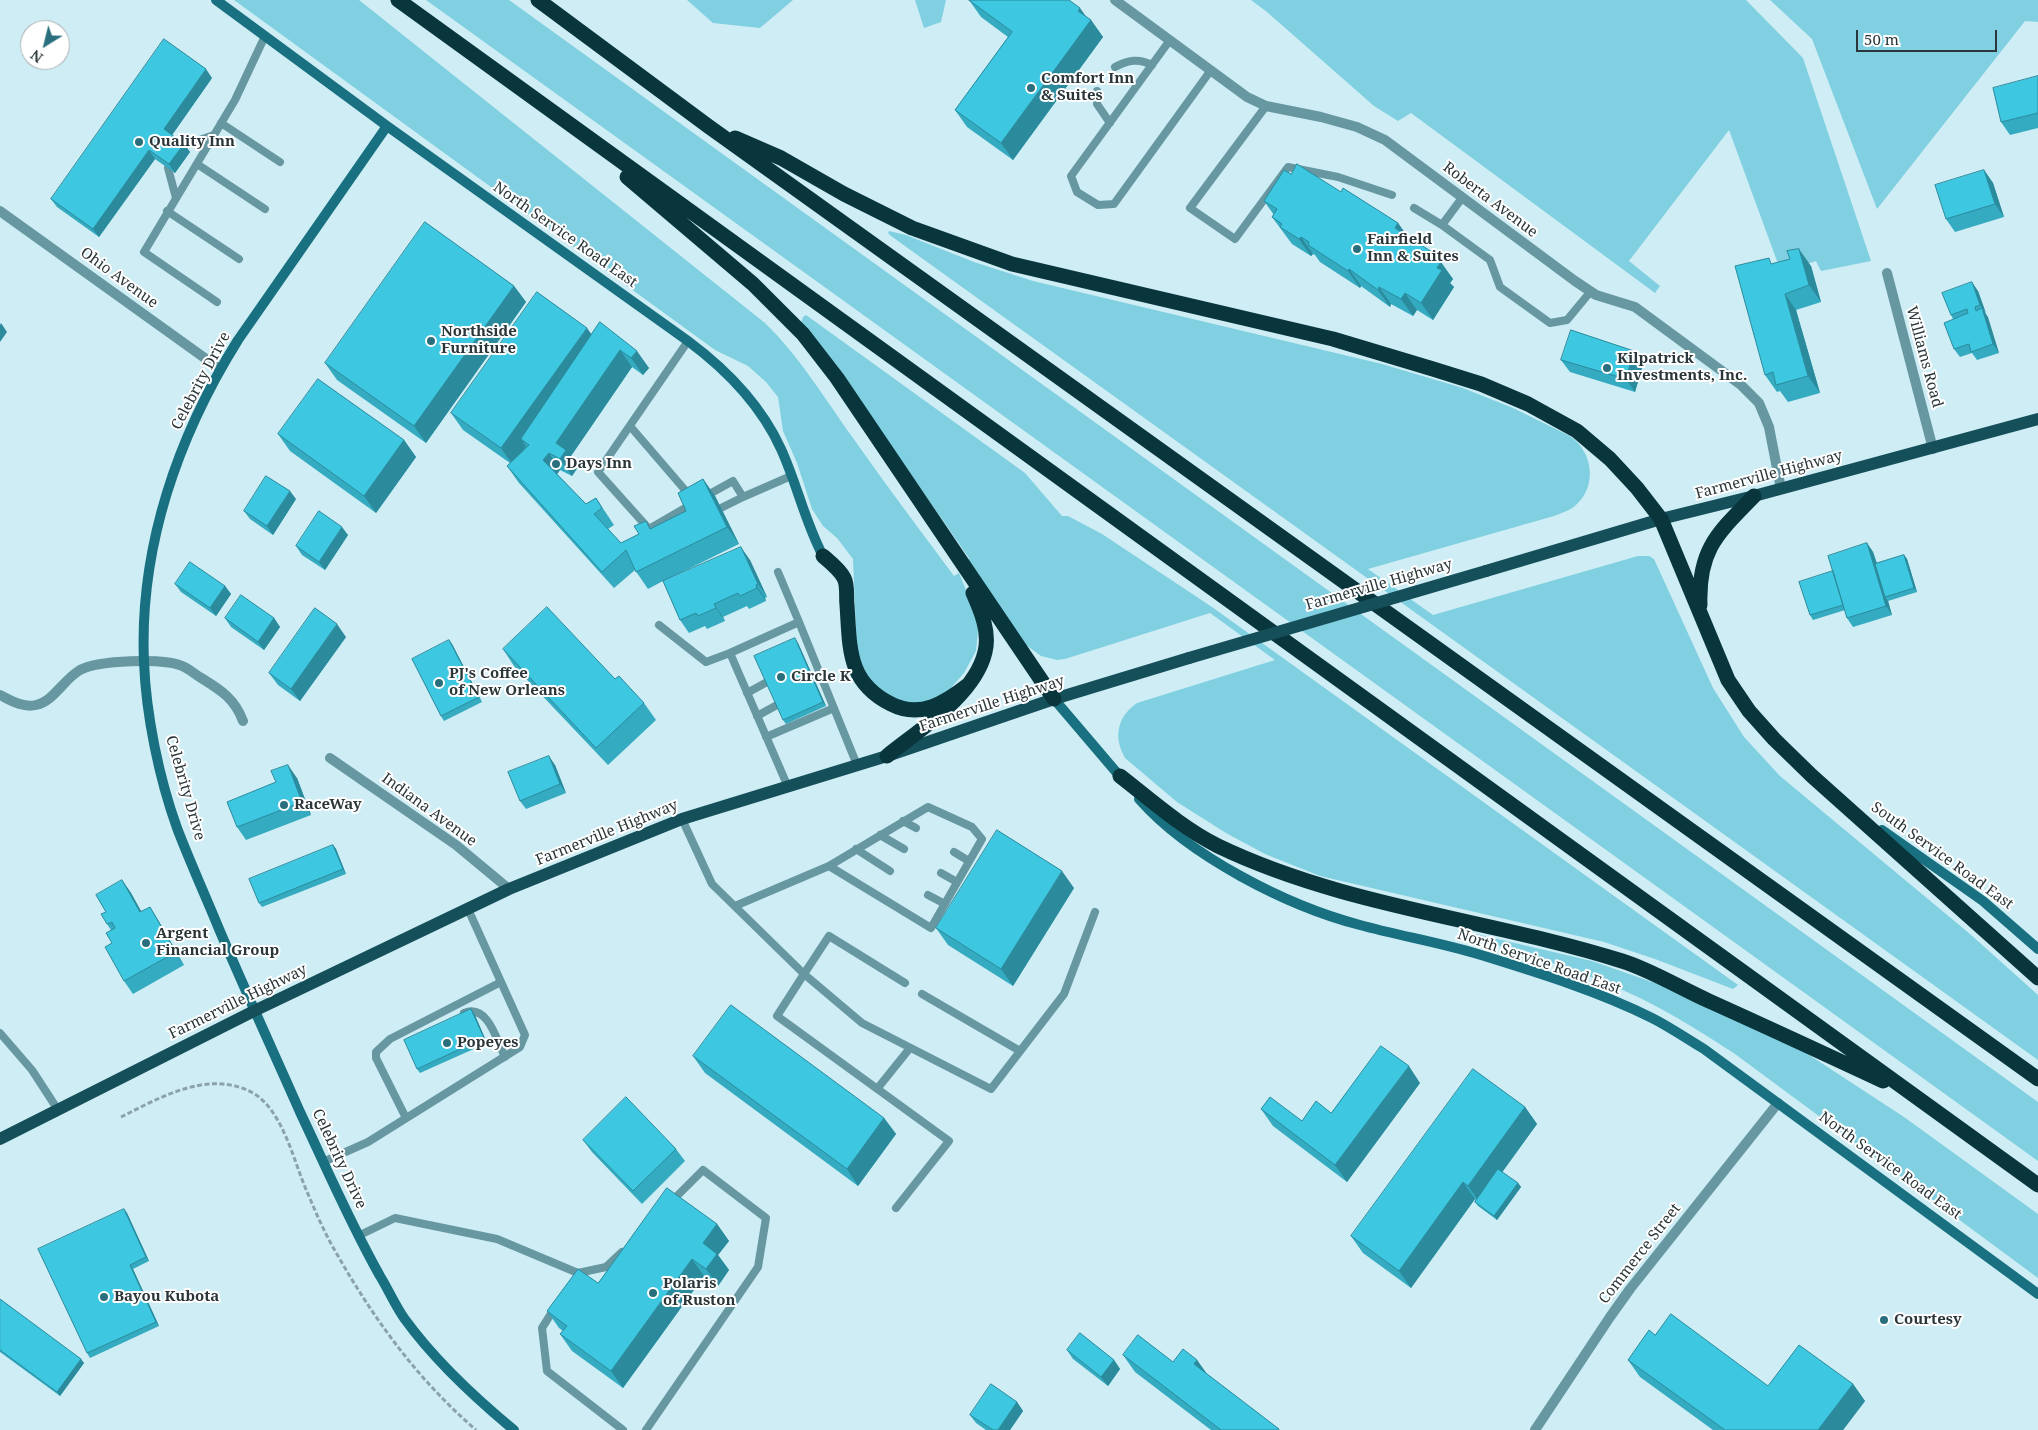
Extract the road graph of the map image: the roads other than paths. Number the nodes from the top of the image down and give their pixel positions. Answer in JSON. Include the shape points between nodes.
{"nodes":[{"id":1,"x":216,"y":0,"type":"edge"},
{"id":2,"x":398,"y":0,"type":"edge"},
{"id":3,"x":538,"y":0,"type":"edge"},
{"id":4,"x":1115,"y":0,"type":"edge"},
{"id":5,"x":265,"y":36,"type":"junction"},
{"id":6,"x":1170,"y":40,"type":"junction"},
{"id":7,"x":487,"y":64,"type":"junction"},
{"id":8,"x":1152,"y":65,"type":"junction"},
{"id":9,"x":1115,"y":66,"type":"dead end"},
{"id":10,"x":1211,"y":70,"type":"junction"},
{"id":11,"x":1097,"y":92,"type":"dead end"},
{"id":12,"x":1266,"y":106,"type":"junction"},
{"id":13,"x":1110,"y":123,"type":"junction"},
{"id":14,"x":221,"y":124,"type":"junction"},
{"id":15,"x":387,"y":126,"type":"junction"},
{"id":16,"x":708,"y":126,"type":"junction"},
{"id":17,"x":214,"y":135,"type":"junction"},
{"id":18,"x":182,"y":146,"type":"edge"},
{"id":19,"x":280,"y":162,"type":"dead end"},
{"id":20,"x":197,"y":164,"type":"junction"},
{"id":21,"x":168,"y":168,"type":"edge"},
{"id":22,"x":1392,"y":195,"type":"dead end"},
{"id":23,"x":176,"y":198,"type":"junction"},
{"id":24,"x":1462,"y":198,"type":"junction"},
{"id":25,"x":1414,"y":208,"type":"dead end"},
{"id":26,"x":265,"y":209,"type":"dead end"},
{"id":27,"x":0,"y":211,"type":"edge"},
{"id":28,"x":168,"y":211,"type":"junction"},
{"id":29,"x":1442,"y":225,"type":"junction"},
{"id":30,"x":239,"y":259,"type":"dead end"},
{"id":31,"x":1887,"y":273,"type":"dead end"},
{"id":32,"x":1591,"y":292,"type":"junction"},
{"id":33,"x":217,"y":302,"type":"dead end"},
{"id":34,"x":688,"y":340,"type":"junction"},
{"id":35,"x":220,"y":369,"type":"junction"},
{"id":36,"x":2038,"y":420,"type":"edge"},
{"id":37,"x":630,"y":426,"type":"junction"},
{"id":38,"x":1932,"y":449,"type":"junction"},
{"id":39,"x":791,"y":476,"type":"junction"},
{"id":40,"x":1781,"y":489,"type":"junction"},
{"id":41,"x":1754,"y":496,"type":"junction"},
{"id":42,"x":743,"y":497,"type":"junction"},
{"id":43,"x":695,"y":502,"type":"junction"},
{"id":44,"x":721,"y":508,"type":"dead end"},
{"id":45,"x":1661,"y":519,"type":"junction"},
{"id":46,"x":823,"y":556,"type":"joint"},
{"id":47,"x":960,"y":562,"type":"junction"},
{"id":48,"x":778,"y":572,"type":"dead end"},
{"id":49,"x":1700,"y":614,"type":"junction"},
{"id":50,"x":799,"y":622,"type":"junction"},
{"id":51,"x":658,"y":625,"type":"dead end"},
{"id":52,"x":730,"y":653,"type":"junction"},
{"id":53,"x":144,"y":661,"type":"junction"},
{"id":54,"x":767,"y":682,"type":"edge"},
{"id":55,"x":968,"y":686,"type":"junction"},
{"id":56,"x":747,"y":693,"type":"junction"},
{"id":57,"x":0,"y":695,"type":"edge"},
{"id":58,"x":1054,"y":699,"type":"junction"},
{"id":59,"x":777,"y":705,"type":"edge"},
{"id":60,"x":834,"y":708,"type":"junction"},
{"id":61,"x":757,"y":716,"type":"junction"},
{"id":62,"x":243,"y":721,"type":"dead end"},
{"id":63,"x":766,"y":737,"type":"junction"},
{"id":64,"x":887,"y":756,"type":"junction"},
{"id":65,"x":330,"y":758,"type":"dead end"},
{"id":66,"x":857,"y":765,"type":"junction"},
{"id":67,"x":1120,"y":776,"type":"junction"},
{"id":68,"x":788,"y":786,"type":"junction"},
{"id":69,"x":1850,"y":808,"type":"junction"},
{"id":70,"x":682,"y":819,"type":"junction"},
{"id":71,"x":903,"y":821,"type":"junction"},
{"id":72,"x":916,"y":828,"type":"dead end"},
{"id":73,"x":880,"y":834,"type":"junction"},
{"id":74,"x":856,"y":849,"type":"junction"},
{"id":75,"x":904,"y":849,"type":"dead end"},
{"id":76,"x":954,"y":852,"type":"dead end"},
{"id":77,"x":969,"y":861,"type":"junction"},
{"id":78,"x":829,"y":866,"type":"junction"},
{"id":79,"x":890,"y":871,"type":"dead end"},
{"id":80,"x":941,"y":872,"type":"dead end"},
{"id":81,"x":957,"y":882,"type":"junction"},
{"id":82,"x":509,"y":889,"type":"junction"},
{"id":83,"x":928,"y":894,"type":"dead end"},
{"id":84,"x":945,"y":904,"type":"junction"},
{"id":85,"x":735,"y":906,"type":"junction"},
{"id":86,"x":468,"y":909,"type":"junction"},
{"id":87,"x":1095,"y":912,"type":"dead end"},
{"id":88,"x":2038,"y":949,"type":"edge"},
{"id":89,"x":804,"y":974,"type":"junction"},
{"id":90,"x":2038,"y":978,"type":"edge"},
{"id":91,"x":501,"y":982,"type":"junction"},
{"id":92,"x":905,"y":983,"type":"dead end"},
{"id":93,"x":922,"y":994,"type":"dead end"},
{"id":94,"x":254,"y":1011,"type":"junction"},
{"id":95,"x":454,"y":1018,"type":"edge"},
{"id":96,"x":428,"y":1029,"type":"edge"},
{"id":97,"x":404,"y":1032,"type":"junction"},
{"id":98,"x":0,"y":1033,"type":"edge"},
{"id":99,"x":910,"y":1048,"type":"junction"},
{"id":100,"x":1020,"y":1051,"type":"junction"},
{"id":101,"x":505,"y":1057,"type":"junction"},
{"id":102,"x":2038,"y":1080,"type":"edge"},
{"id":103,"x":877,"y":1089,"type":"junction"},
{"id":104,"x":1913,"y":1095,"type":"junction"},
{"id":105,"x":1778,"y":1103,"type":"junction"},
{"id":106,"x":58,"y":1110,"type":"junction"},
{"id":107,"x":406,"y":1118,"type":"junction"},
{"id":108,"x":0,"y":1139,"type":"edge"},
{"id":109,"x":323,"y":1162,"type":"junction"},
{"id":110,"x":2038,"y":1184,"type":"edge"},
{"id":111,"x":669,"y":1205,"type":"edge"},
{"id":112,"x":896,"y":1208,"type":"dead end"},
{"id":113,"x":358,"y":1236,"type":"junction"},
{"id":114,"x":627,"y":1246,"type":"edge"},
{"id":115,"x":578,"y":1273,"type":"junction"},
{"id":116,"x":573,"y":1281,"type":"edge"},
{"id":117,"x":2038,"y":1294,"type":"edge"},
{"id":118,"x":558,"y":1304,"type":"edge"},
{"id":119,"x":514,"y":1430,"type":"edge"},
{"id":120,"x":623,"y":1430,"type":"edge"},
{"id":121,"x":646,"y":1430,"type":"edge"},
{"id":122,"x":1536,"y":1430,"type":"edge"}],
"edges":[{"from":1,"to":5,"type":"street","name":"North Service Road East"},
{"from":2,"to":7,"type":"highway"},
{"from":3,"to":16,"type":"highway"},
{"from":4,"to":6,"type":"street","name":"Roberta Avenue"},
{"from":5,"to":14,"type":"lane"},
{"from":5,"to":15,"type":"street","name":"North Service Road East"},
{"from":6,"to":8,"type":"lane"},
{"from":6,"to":10,"type":"street","name":"Roberta Avenue"},
{"from":7,"to":47,"type":"highway","via":[[662,206],[776,306],[803,334],[837,378]]},
{"from":7,"to":104,"type":"highway"},
{"from":8,"to":9,"type":"lane","via":[[1142,60]]},
{"from":8,"to":13,"type":"lane"},
{"from":10,"to":12,"type":"street","name":"Roberta Avenue","via":[[1247,97]]},
{"from":10,"to":13,"type":"lane","via":[[1114,204],[1098,205],[1077,192],[1071,176]]},
{"from":11,"to":13,"type":"lane","via":[[1097,104]]},
{"from":12,"to":22,"type":"lane","via":[[1190,208],[1235,239],[1288,166],[1338,177]]},
{"from":12,"to":24,"type":"street","name":"Roberta Avenue","via":[[1357,127],[1385,140]]},
{"from":14,"to":17,"type":"lane"},
{"from":14,"to":19,"type":"lane"},
{"from":15,"to":34,"type":"street","name":"North Service Road East"},
{"from":15,"to":35,"type":"street","name":"Celebrity Drive"},
{"from":16,"to":45,"type":"highway","via":[[781,158],[912,228],[1012,264],[1333,339],[1481,384],[1528,404],[1577,431],[1610,459]]},
{"from":16,"to":102,"type":"highway"},
{"from":17,"to":18,"type":"lane"},
{"from":17,"to":20,"type":"lane"},
{"from":20,"to":23,"type":"lane"},
{"from":20,"to":26,"type":"lane"},
{"from":21,"to":23,"type":"lane"},
{"from":23,"to":28,"type":"lane"},
{"from":24,"to":29,"type":"lane"},
{"from":24,"to":32,"type":"street","name":"Roberta Avenue"},
{"from":25,"to":29,"type":"lane"},
{"from":27,"to":35,"type":"street","name":"Ohio Avenue"},
{"from":28,"to":30,"type":"lane"},
{"from":28,"to":33,"type":"lane","via":[[144,252]]},
{"from":29,"to":32,"type":"lane","via":[[1490,260],[1500,287],[1550,323],[1567,320]]},
{"from":31,"to":38,"type":"street","name":"Williams Road"},
{"from":32,"to":40,"type":"street","name":"Roberta Avenue","via":[[1636,307],[1741,385],[1759,403],[1769,427]]},
{"from":34,"to":37,"type":"lane"},
{"from":34,"to":39,"type":"street","name":"North Service Road East","via":[[746,393],[765,418]]},
{"from":35,"to":53,"type":"street","name":"Celebrity Drive","via":[[186,439],[160,519],[147,591]]},
{"from":36,"to":38,"type":"main road","name":"Farmerville Highway"},
{"from":37,"to":43,"type":"lane"},
{"from":37,"to":43,"type":"lane","via":[[598,472],[649,529],[670,520]]},
{"from":38,"to":40,"type":"main road","name":"Farmerville Highway"},
{"from":39,"to":42,"type":"lane"},
{"from":39,"to":46,"type":"street","name":"North Service Road East"},
{"from":40,"to":41,"type":"main road","name":"Farmerville Highway"},
{"from":41,"to":45,"type":"main road","name":"Farmerville Highway"},
{"from":41,"to":49,"type":"highway","via":[[1712,544],[1702,566]]},
{"from":42,"to":43,"type":"lane","via":[[733,481]]},
{"from":42,"to":44,"type":"lane"},
{"from":45,"to":49,"type":"highway"},
{"from":45,"to":58,"type":"main road","name":"Farmerville Highway","bridge":true},
{"from":46,"to":55,"type":"highway","via":[[845,579],[849,644],[854,666],[870,690],[893,705],[920,710],[948,700]]},
{"from":47,"to":55,"type":"highway","via":[[981,610],[986,631],[986,651]]},
{"from":47,"to":58,"type":"highway"},
{"from":48,"to":50,"type":"lane"},
{"from":49,"to":69,"type":"highway","via":[[1728,680],[1749,711],[1774,739]]},
{"from":50,"to":52,"type":"lane"},
{"from":50,"to":60,"type":"lane","via":[[810,661]]},
{"from":51,"to":52,"type":"lane","via":[[706,662]]},
{"from":52,"to":56,"type":"lane"},
{"from":53,"to":57,"type":"street","via":[[120,661],[81,669],[42,703],[26,706]]},
{"from":53,"to":62,"type":"street","via":[[182,665],[232,700]]},
{"from":53,"to":94,"type":"street","name":"Celebrity Drive","via":[[156,751],[176,825]]},
{"from":54,"to":56,"type":"lane"},
{"from":55,"to":64,"type":"highway"},
{"from":56,"to":61,"type":"lane"},
{"from":58,"to":64,"type":"main road","name":"Farmerville Highway"},
{"from":58,"to":67,"type":"street","name":"North Service Road East"},
{"from":59,"to":61,"type":"lane"},
{"from":60,"to":63,"type":"lane"},
{"from":60,"to":66,"type":"lane"},
{"from":61,"to":63,"type":"lane"},
{"from":63,"to":68,"type":"lane"},
{"from":64,"to":66,"type":"main road","name":"Farmerville Highway"},
{"from":65,"to":82,"type":"street","name":"Indiana Avenue","via":[[456,845]]},
{"from":66,"to":68,"type":"main road","name":"Farmerville Highway"},
{"from":67,"to":104,"type":"highway","via":[[1182,824],[1253,862],[1386,903],[1567,944],[1625,962]]},
{"from":67,"to":105,"type":"street","name":"North Service Road East","via":[[1141,801],[1183,838],[1276,894],[1358,925],[1480,955],[1582,989],[1661,1024],[1704,1049]]},
{"from":68,"to":70,"type":"main road","name":"Farmerville Highway"},
{"from":69,"to":88,"type":"street","name":"South Service Road East","via":[[1982,901]]},
{"from":69,"to":90,"type":"highway"},
{"from":70,"to":82,"type":"main road","name":"Farmerville Highway"},
{"from":70,"to":85,"type":"lane","via":[[712,884]]},
{"from":71,"to":72,"type":"lane"},
{"from":71,"to":73,"type":"lane"},
{"from":71,"to":77,"type":"lane","via":[[928,807],[972,827],[982,838]]},
{"from":73,"to":74,"type":"lane"},
{"from":73,"to":75,"type":"lane"},
{"from":74,"to":78,"type":"lane"},
{"from":74,"to":79,"type":"lane"},
{"from":76,"to":77,"type":"lane"},
{"from":77,"to":81,"type":"lane"},
{"from":78,"to":84,"type":"lane","via":[[931,928]]},
{"from":78,"to":85,"type":"lane"},
{"from":80,"to":81,"type":"lane"},
{"from":81,"to":84,"type":"lane"},
{"from":82,"to":86,"type":"main road","name":"Farmerville Highway"},
{"from":83,"to":84,"type":"lane"},
{"from":85,"to":89,"type":"lane"},
{"from":86,"to":91,"type":"lane"},
{"from":86,"to":94,"type":"main road","name":"Farmerville Highway"},
{"from":87,"to":100,"type":"lane","via":[[1064,994]]},
{"from":89,"to":92,"type":"lane","via":[[829,936]]},
{"from":89,"to":99,"type":"lane","via":[[862,1023]]},
{"from":89,"to":103,"type":"lane","via":[[777,1016]]},
{"from":91,"to":97,"type":"lane"},
{"from":91,"to":101,"type":"lane","via":[[524,1035],[520,1047]]},
{"from":93,"to":100,"type":"lane"},
{"from":94,"to":106,"type":"main road","name":"Farmerville Highway"},
{"from":94,"to":109,"type":"street","name":"Celebrity Drive"},
{"from":95,"to":101,"type":"lane","via":[[471,1010],[482,1014]]},
{"from":96,"to":97,"type":"lane","via":[[411,1037]]},
{"from":97,"to":107,"type":"lane","via":[[380,1047],[376,1058]]},
{"from":98,"to":106,"type":"lane","via":[[32,1070]]},
{"from":99,"to":100,"type":"lane","via":[[991,1089]]},
{"from":99,"to":103,"type":"lane"},
{"from":101,"to":107,"type":"lane"},
{"from":103,"to":112,"type":"lane","via":[[949,1141]]},
{"from":104,"to":110,"type":"highway"},
{"from":105,"to":117,"type":"street","name":"North Service Road East"},
{"from":105,"to":122,"type":"street","name":"Commerce Street","via":[[1630,1289]]},
{"from":106,"to":108,"type":"main road","name":"Farmerville Highway"},
{"from":107,"to":109,"type":"lane","via":[[368,1142]]},
{"from":109,"to":113,"type":"street","name":"Celebrity Drive"},
{"from":111,"to":121,"type":"lane","via":[[703,1170],[766,1218],[758,1267]]},
{"from":113,"to":115,"type":"lane","via":[[395,1218],[497,1239]]},
{"from":113,"to":119,"type":"street","name":"Celebrity Drive","via":[[403,1316],[475,1397]]},
{"from":114,"to":115,"type":"lane","via":[[606,1267]]},
{"from":115,"to":116,"type":"lane"},
{"from":118,"to":120,"type":"lane","via":[[542,1328],[547,1371]]}]}
